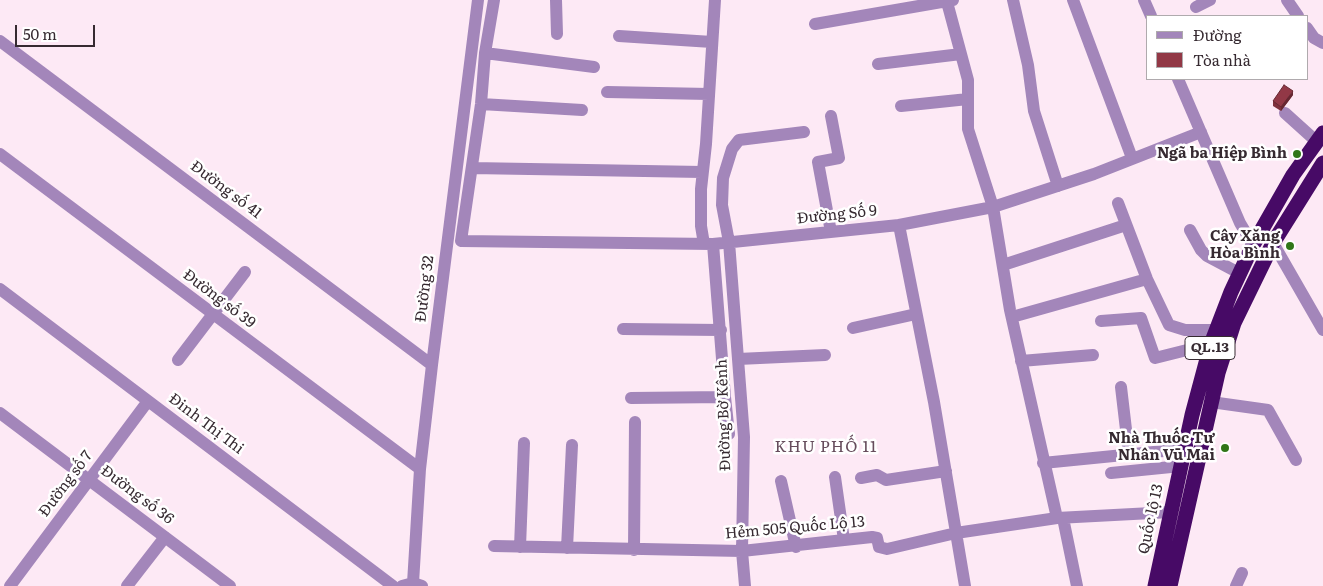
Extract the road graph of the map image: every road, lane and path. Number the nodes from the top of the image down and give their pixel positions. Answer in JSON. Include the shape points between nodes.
{"nodes":[{"id":1,"x":478,"y":0,"type":"edge"},
{"id":2,"x":494,"y":0,"type":"edge"},
{"id":3,"x":556,"y":0,"type":"edge"},
{"id":4,"x":715,"y":0,"type":"edge"},
{"id":5,"x":1013,"y":0,"type":"edge"},
{"id":6,"x":1073,"y":0,"type":"edge"},
{"id":7,"x":1144,"y":0,"type":"edge"},
{"id":8,"x":1210,"y":0,"type":"edge"},
{"id":9,"x":1287,"y":0,"type":"edge"},
{"id":10,"x":950,"y":1,"type":"edge"},
{"id":11,"x":885,"y":5,"type":"edge"},
{"id":12,"x":1196,"y":7,"type":"dead end"},
{"id":13,"x":1152,"y":15,"type":"edge"},
{"id":14,"x":1297,"y":15,"type":"edge"},
{"id":15,"x":815,"y":24,"type":"dead end"},
{"id":16,"x":1308,"y":29,"type":"edge"},
{"id":17,"x":557,"y":34,"type":"dead end"},
{"id":18,"x":619,"y":36,"type":"dead end"},
{"id":19,"x":0,"y":41,"type":"edge"},
{"id":20,"x":712,"y":42,"type":"junction"},
{"id":21,"x":1323,"y":43,"type":"edge"},
{"id":22,"x":485,"y":53,"type":"junction"},
{"id":23,"x":961,"y":54,"type":"junction"},
{"id":24,"x":878,"y":64,"type":"dead end"},
{"id":25,"x":594,"y":67,"type":"dead end"},
{"id":26,"x":1178,"y":80,"type":"edge"},
{"id":27,"x":607,"y":92,"type":"dead end"},
{"id":28,"x":968,"y":99,"type":"junction"},
{"id":29,"x":709,"y":100,"type":"junction"},
{"id":30,"x":481,"y":104,"type":"junction"},
{"id":31,"x":901,"y":106,"type":"dead end"},
{"id":32,"x":582,"y":110,"type":"dead end"},
{"id":33,"x":1285,"y":113,"type":"dead end"},
{"id":34,"x":830,"y":116,"type":"dead end"},
{"id":35,"x":804,"y":132,"type":"dead end"},
{"id":36,"x":1201,"y":132,"type":"junction"},
{"id":37,"x":1320,"y":137,"type":"edge"},
{"id":38,"x":0,"y":154,"type":"edge"},
{"id":39,"x":1132,"y":158,"type":"junction"},
{"id":40,"x":1323,"y":163,"type":"edge"},
{"id":41,"x":472,"y":168,"type":"junction"},
{"id":42,"x":702,"y":172,"type":"junction"},
{"id":43,"x":1058,"y":186,"type":"junction"},
{"id":44,"x":1118,"y":203,"type":"dead end"},
{"id":45,"x":992,"y":207,"type":"junction"},
{"id":46,"x":1126,"y":225,"type":"junction"},
{"id":47,"x":899,"y":226,"type":"junction"},
{"id":48,"x":1190,"y":230,"type":"dead end"},
{"id":49,"x":831,"y":232,"type":"junction"},
{"id":50,"x":728,"y":242,"type":"junction"},
{"id":51,"x":1273,"y":243,"type":"junction"},
{"id":52,"x":709,"y":244,"type":"junction"},
{"id":53,"x":1252,"y":245,"type":"junction"},
{"id":54,"x":1002,"y":265,"type":"junction"},
{"id":55,"x":244,"y":272,"type":"dead end"},
{"id":56,"x":1239,"y":273,"type":"junction"},
{"id":57,"x":1147,"y":279,"type":"junction"},
{"id":58,"x":0,"y":289,"type":"edge"},
{"id":59,"x":212,"y":314,"type":"junction"},
{"id":60,"x":916,"y":314,"type":"junction"},
{"id":61,"x":1012,"y":317,"type":"junction"},
{"id":62,"x":1101,"y":321,"type":"dead end"},
{"id":63,"x":853,"y":328,"type":"dead end"},
{"id":64,"x":623,"y":329,"type":"dead end"},
{"id":65,"x":721,"y":330,"type":"junction"},
{"id":66,"x":1323,"y":330,"type":"edge"},
{"id":67,"x":1214,"y":337,"type":"junction"},
{"id":68,"x":825,"y":354,"type":"dead end"},
{"id":69,"x":1093,"y":355,"type":"dead end"},
{"id":70,"x":738,"y":359,"type":"junction"},
{"id":71,"x":178,"y":360,"type":"dead end"},
{"id":72,"x":1021,"y":361,"type":"junction"},
{"id":73,"x":432,"y":365,"type":"junction"},
{"id":74,"x":1121,"y":387,"type":"dead end"},
{"id":75,"x":725,"y":397,"type":"junction"},
{"id":76,"x":631,"y":398,"type":"dead end"},
{"id":77,"x":148,"y":401,"type":"junction"},
{"id":78,"x":1211,"y":402,"type":"junction"},
{"id":79,"x":0,"y":413,"type":"edge"},
{"id":80,"x":635,"y":422,"type":"dead end"},
{"id":81,"x":729,"y":434,"type":"dead end"},
{"id":82,"x":524,"y":444,"type":"dead end"},
{"id":83,"x":572,"y":445,"type":"dead end"},
{"id":84,"x":1184,"y":449,"type":"junction"},
{"id":85,"x":1129,"y":455,"type":"junction"},
{"id":86,"x":1296,"y":460,"type":"dead end"},
{"id":87,"x":1044,"y":463,"type":"junction"},
{"id":88,"x":1181,"y":466,"type":"junction"},
{"id":89,"x":420,"y":470,"type":"junction"},
{"id":90,"x":946,"y":471,"type":"junction"},
{"id":91,"x":1110,"y":473,"type":"dead end"},
{"id":92,"x":835,"y":477,"type":"dead end"},
{"id":93,"x":861,"y":478,"type":"dead end"},
{"id":94,"x":89,"y":480,"type":"junction"},
{"id":95,"x":781,"y":481,"type":"dead end"},
{"id":96,"x":1170,"y":512,"type":"junction"},
{"id":97,"x":1060,"y":518,"type":"junction"},
{"id":98,"x":956,"y":533,"type":"junction"},
{"id":99,"x":165,"y":537,"type":"junction"},
{"id":100,"x":844,"y":540,"type":"junction"},
{"id":101,"x":494,"y":546,"type":"dead end"},
{"id":102,"x":796,"y":546,"type":"junction"},
{"id":103,"x":520,"y":547,"type":"junction"},
{"id":104,"x":567,"y":548,"type":"junction"},
{"id":105,"x":634,"y":550,"type":"junction"},
{"id":106,"x":742,"y":551,"type":"junction"},
{"id":107,"x":1242,"y":573,"type":"dead end"},
{"id":108,"x":413,"y":585,"type":"edge"},
{"id":109,"x":10,"y":586,"type":"edge"},
{"id":110,"x":127,"y":586,"type":"edge"},
{"id":111,"x":230,"y":586,"type":"edge"},
{"id":112,"x":393,"y":586,"type":"edge"},
{"id":113,"x":745,"y":586,"type":"edge"},
{"id":114,"x":966,"y":586,"type":"edge"},
{"id":115,"x":1077,"y":586,"type":"edge"},
{"id":116,"x":1154,"y":586,"type":"edge"},
{"id":117,"x":1170,"y":586,"type":"edge"},
{"id":118,"x":1236,"y":586,"type":"edge"}],
"edges":[{"from":1,"to":73,"type":"street","name":"Đường 32"},
{"from":2,"to":22,"type":"street"},
{"from":3,"to":17,"type":"street"},
{"from":4,"to":20,"type":"street"},
{"from":5,"to":43,"type":"street","via":[[1034,111]]},
{"from":6,"to":39,"type":"street"},
{"from":7,"to":13,"type":"street"},
{"from":8,"to":12,"type":"street"},
{"from":9,"to":14,"type":"street"},
{"from":10,"to":11,"type":"street"},
{"from":10,"to":23,"type":"street"},
{"from":11,"to":15,"type":"street"},
{"from":16,"to":21,"type":"street"},
{"from":18,"to":20,"type":"street"},
{"from":19,"to":73,"type":"street","name":"Đường số 41"},
{"from":20,"to":29,"type":"street"},
{"from":22,"to":25,"type":"street"},
{"from":22,"to":30,"type":"street"},
{"from":23,"to":24,"type":"street"},
{"from":23,"to":28,"type":"street","via":[[968,80]]},
{"from":26,"to":36,"type":"street"},
{"from":27,"to":29,"type":"street"},
{"from":28,"to":31,"type":"street"},
{"from":28,"to":45,"type":"street","via":[[968,129]]},
{"from":29,"to":42,"type":"street"},
{"from":30,"to":32,"type":"street"},
{"from":30,"to":41,"type":"street"},
{"from":33,"to":37,"type":"street"},
{"from":34,"to":49,"type":"street","via":[[839,158],[818,162]]},
{"from":35,"to":50,"type":"street","name":"Đường Bờ Kênh","via":[[744,138],[736,143],[722,187]]},
{"from":36,"to":39,"type":"street","name":"Đường Số 9"},
{"from":36,"to":53,"type":"street"},
{"from":37,"to":53,"type":"highway","name":"Quốc lộ 13","number":"QL.13","via":[[1293,175]]},
{"from":38,"to":59,"type":"street","name":"Đường số 39"},
{"from":39,"to":43,"type":"street","name":"Đường Số 9"},
{"from":40,"to":51,"type":"highway","number":"QL.13"},
{"from":41,"to":42,"type":"street"},
{"from":41,"to":52,"type":"street","name":"Đường Số 9","via":[[461,241]]},
{"from":42,"to":52,"type":"street","via":[[701,209]]},
{"from":43,"to":45,"type":"street","name":"Đường Số 9"},
{"from":44,"to":46,"type":"street"},
{"from":45,"to":47,"type":"street","name":"Đường Số 9"},
{"from":45,"to":54,"type":"street"},
{"from":46,"to":54,"type":"street"},
{"from":46,"to":57,"type":"street"},
{"from":47,"to":49,"type":"street","name":"Đường Số 9"},
{"from":47,"to":60,"type":"street"},
{"from":48,"to":56,"type":"street","via":[[1208,256]]},
{"from":49,"to":50,"type":"street","name":"Đường Số 9"},
{"from":50,"to":52,"type":"street","name":"Đường Số 9"},
{"from":50,"to":70,"type":"street","name":"Đường Bờ Kênh"},
{"from":51,"to":66,"type":"street"},
{"from":51,"to":78,"type":"highway","number":"QL.13","via":[[1234,323]]},
{"from":52,"to":65,"type":"street"},
{"from":53,"to":56,"type":"highway","name":"Quốc lộ 13","number":"QL.13"},
{"from":54,"to":61,"type":"street"},
{"from":55,"to":59,"type":"street"},
{"from":56,"to":67,"type":"highway","name":"Quốc lộ 13","number":"QL.13"},
{"from":57,"to":61,"type":"street"},
{"from":57,"to":67,"type":"street","via":[[1168,325]]},
{"from":58,"to":77,"type":"street","name":"Đinh Thị Thi"},
{"from":59,"to":71,"type":"street"},
{"from":59,"to":89,"type":"street","name":"Đường số 39"},
{"from":60,"to":63,"type":"street"},
{"from":60,"to":90,"type":"street"},
{"from":61,"to":72,"type":"street"},
{"from":62,"to":67,"type":"street","via":[[1141,318],[1155,358]]},
{"from":64,"to":65,"type":"street"},
{"from":65,"to":75,"type":"street"},
{"from":67,"to":84,"type":"highway","name":"Quốc lộ 13","number":"QL.13"},
{"from":68,"to":70,"type":"street"},
{"from":69,"to":72,"type":"street"},
{"from":70,"to":106,"type":"street","name":"Đường Bờ Kênh","via":[[744,437]]},
{"from":72,"to":87,"type":"street"},
{"from":73,"to":89,"type":"street","name":"Đường 32"},
{"from":74,"to":85,"type":"street"},
{"from":75,"to":76,"type":"street"},
{"from":75,"to":81,"type":"street"},
{"from":77,"to":94,"type":"street","name":"Đường số 7"},
{"from":77,"to":112,"type":"street","name":"Đinh Thị Thi"},
{"from":78,"to":86,"type":"street","via":[[1268,410]]},
{"from":78,"to":117,"type":"highway","number":"QL.13"},
{"from":79,"to":94,"type":"street","name":"Đường số 36"},
{"from":80,"to":105,"type":"street"},
{"from":82,"to":103,"type":"street"},
{"from":83,"to":104,"type":"street"},
{"from":84,"to":85,"type":"street"},
{"from":84,"to":88,"type":"highway","name":"Quốc lộ 13","number":"QL.13"},
{"from":85,"to":87,"type":"street"},
{"from":87,"to":97,"type":"street"},
{"from":88,"to":91,"type":"street"},
{"from":88,"to":96,"type":"highway","name":"Quốc lộ 13","number":"QL.13"},
{"from":89,"to":108,"type":"street","name":"Đường 32"},
{"from":90,"to":93,"type":"street","via":[[886,480],[878,475]]},
{"from":90,"to":98,"type":"street"},
{"from":92,"to":100,"type":"street"},
{"from":94,"to":99,"type":"street","name":"Đường số 36"},
{"from":94,"to":109,"type":"street","name":"Đường số 7"},
{"from":95,"to":102,"type":"street"},
{"from":96,"to":97,"type":"street","name":"Hẻm 505 Quốc Lộ 13"},
{"from":96,"to":116,"type":"highway","name":"Quốc lộ 13","number":"QL.13"},
{"from":97,"to":98,"type":"street","name":"Hẻm 505 Quốc Lộ 13"},
{"from":97,"to":115,"type":"street"},
{"from":98,"to":100,"type":"street","name":"Hẻm 505 Quốc Lộ 13","via":[[887,549],[879,547],[875,537]]},
{"from":98,"to":114,"type":"street"},
{"from":99,"to":110,"type":"street"},
{"from":99,"to":111,"type":"street","name":"Đường số 36"},
{"from":100,"to":102,"type":"street","name":"Hẻm 505 Quốc Lộ 13"},
{"from":101,"to":103,"type":"street","name":"Hẻm 505 Quốc Lộ 13"},
{"from":102,"to":106,"type":"street","name":"Hẻm 505 Quốc Lộ 13"},
{"from":103,"to":104,"type":"street","name":"Hẻm 505 Quốc Lộ 13"},
{"from":104,"to":105,"type":"street","name":"Hẻm 505 Quốc Lộ 13"},
{"from":105,"to":106,"type":"street","name":"Hẻm 505 Quốc Lộ 13"},
{"from":106,"to":113,"type":"street","name":"Đường Bờ Kênh"},
{"from":107,"to":118,"type":"street"}]}
